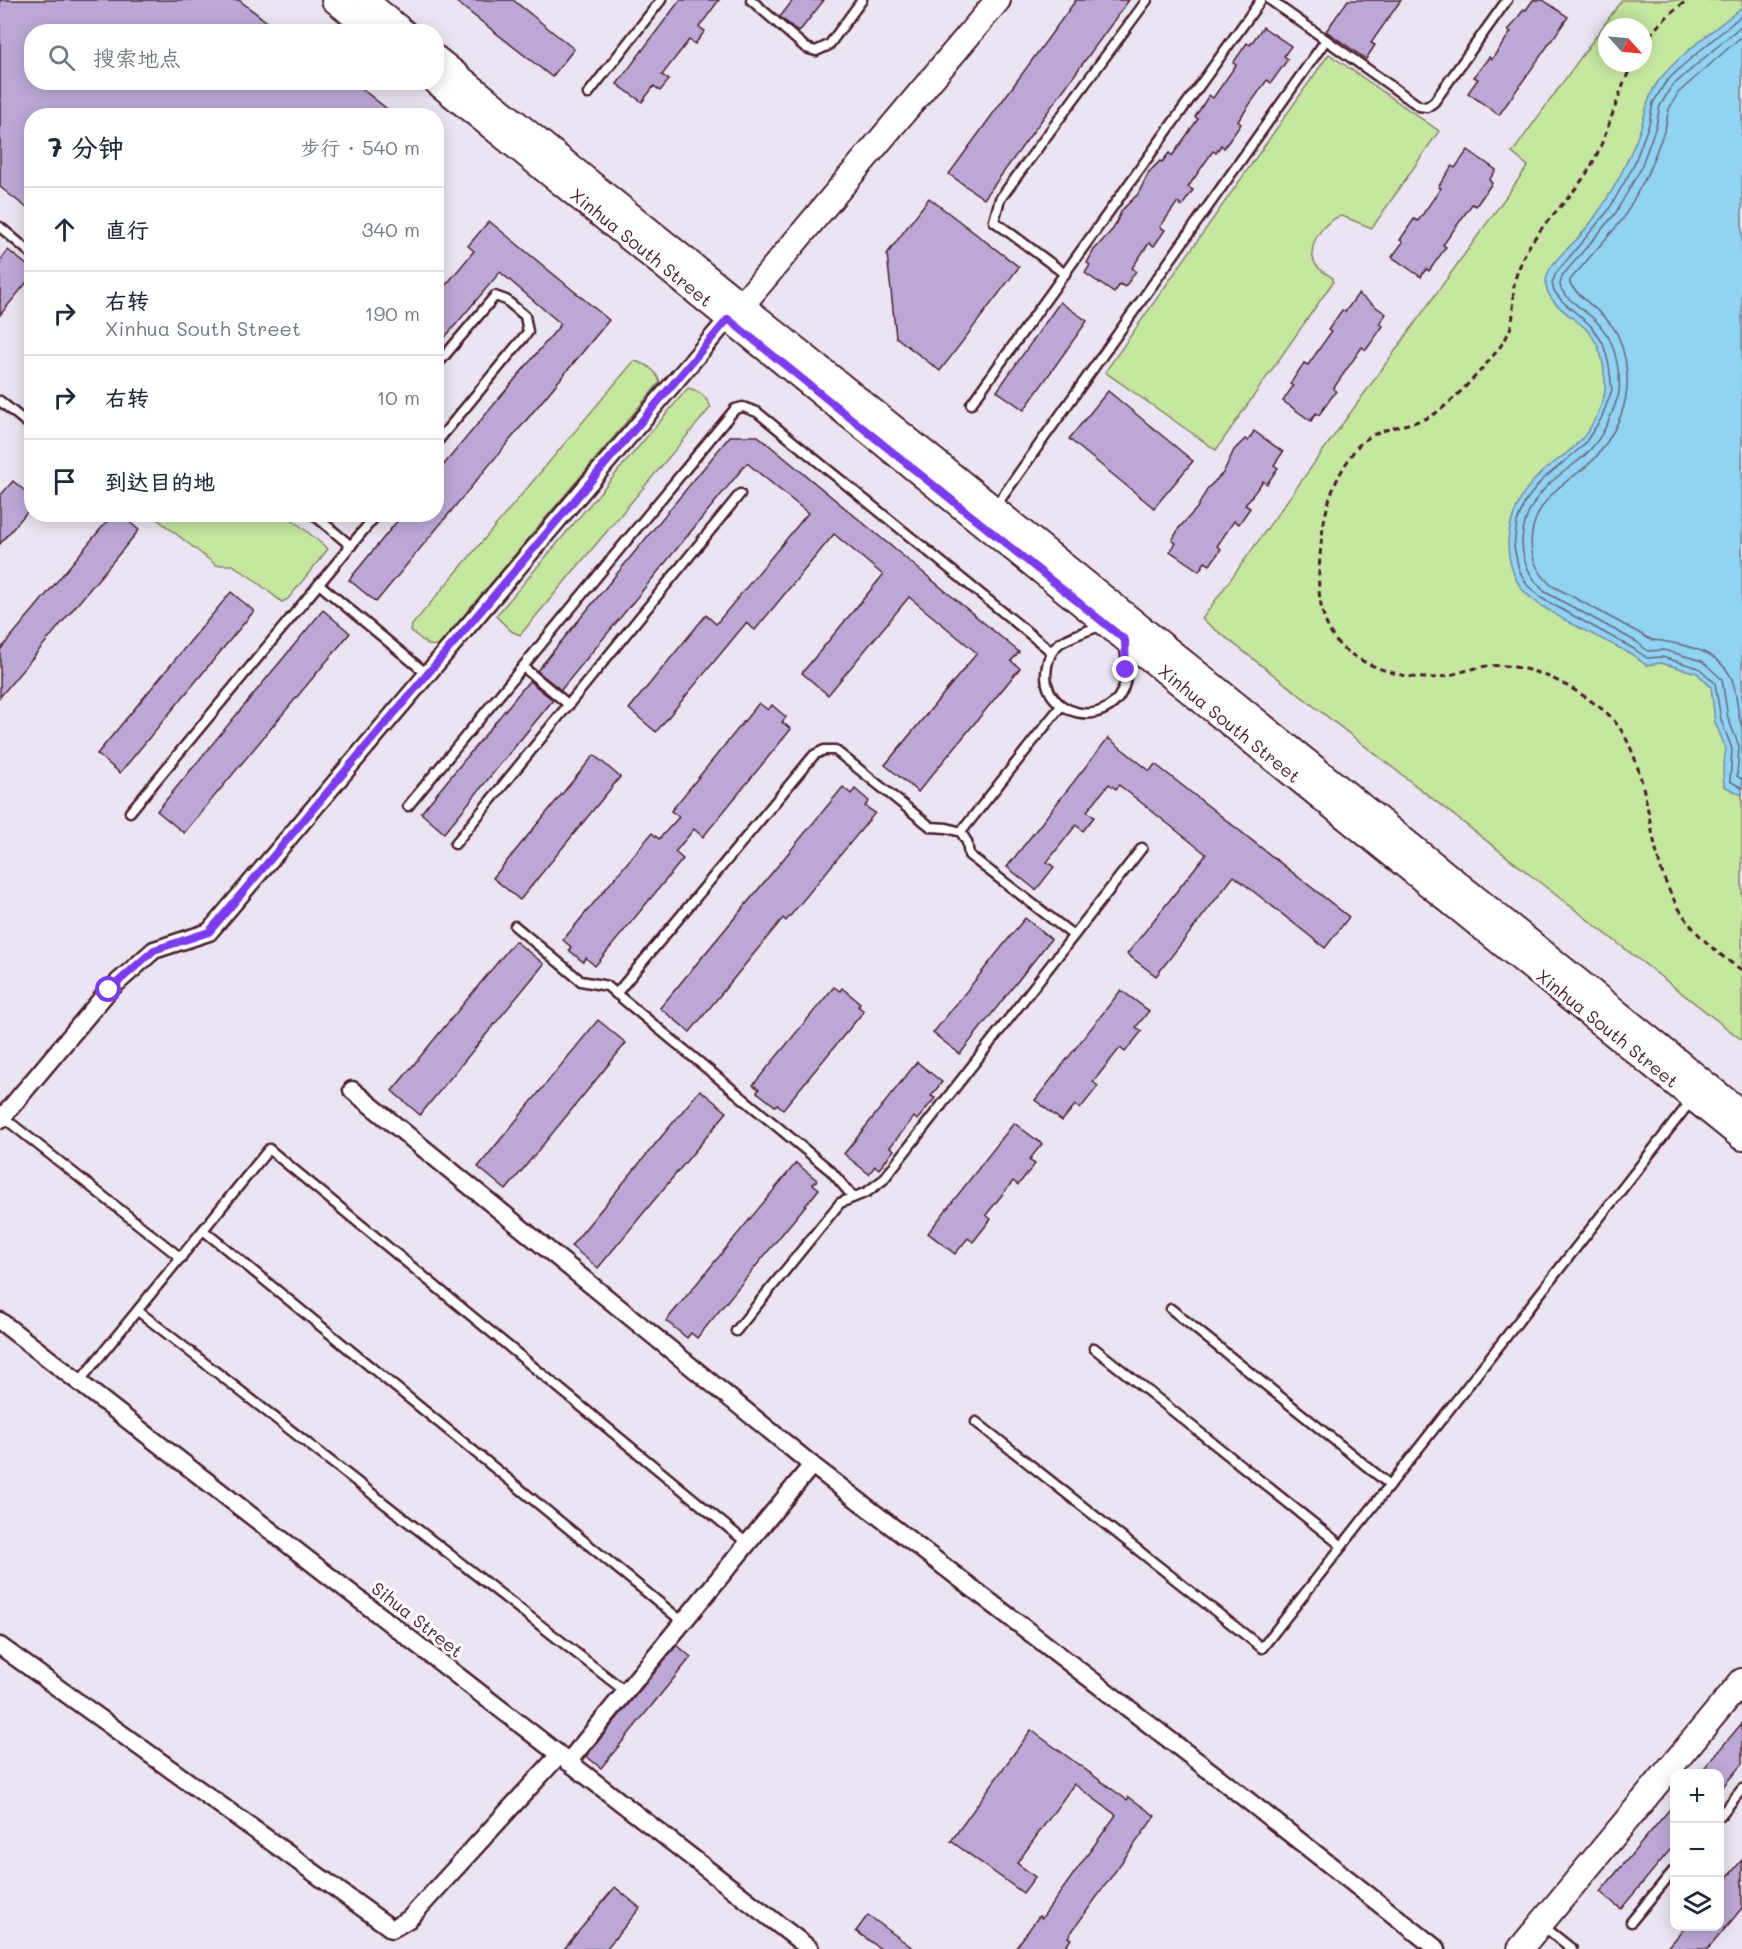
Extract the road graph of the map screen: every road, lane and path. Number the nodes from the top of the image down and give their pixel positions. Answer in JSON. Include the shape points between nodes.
{"nodes":[{"id":1,"x":334,"y":0,"type":"edge"},
{"id":2,"x":365,"y":0,"type":"edge"},
{"id":3,"x":661,"y":0,"type":"edge"},
{"id":4,"x":751,"y":0,"type":"edge"},
{"id":5,"x":862,"y":0,"type":"edge"},
{"id":6,"x":998,"y":0,"type":"edge"},
{"id":7,"x":1147,"y":0,"type":"edge"},
{"id":8,"x":1261,"y":0,"type":"edge"},
{"id":9,"x":1270,"y":0,"type":"edge"},
{"id":10,"x":1507,"y":0,"type":"edge"},
{"id":11,"x":1688,"y":0,"type":"edge"},
{"id":12,"x":363,"y":24,"type":"edge"},
{"id":13,"x":394,"y":24,"type":"edge"},
{"id":14,"x":1652,"y":34,"type":"edge"},
{"id":15,"x":1326,"y":40,"type":"junction"},
{"id":16,"x":444,"y":65,"type":"edge"},
{"id":17,"x":1629,"y":72,"type":"edge"},
{"id":18,"x":444,"y":88,"type":"edge"},
{"id":19,"x":588,"y":94,"type":"dead end"},
{"id":20,"x":0,"y":227,"type":"edge"},
{"id":21,"x":24,"y":247,"type":"edge"},
{"id":22,"x":1065,"y":274,"type":"junction"},
{"id":23,"x":735,"y":312,"type":"junction"},
{"id":24,"x":444,"y":357,"type":"edge"},
{"id":25,"x":0,"y":401,"type":"edge"},
{"id":26,"x":971,"y":404,"type":"dead end"},
{"id":27,"x":24,"y":420,"type":"edge"},
{"id":28,"x":444,"y":433,"type":"edge"},
{"id":29,"x":740,"y":494,"type":"dead end"},
{"id":30,"x":994,"y":509,"type":"junction"},
{"id":31,"x":322,"y":522,"type":"edge"},
{"id":32,"x":370,"y":522,"type":"edge"},
{"id":33,"x":351,"y":546,"type":"junction"},
{"id":34,"x":319,"y":584,"type":"junction"},
{"id":35,"x":1105,"y":624,"type":"junction"},
{"id":36,"x":1125,"y":640,"type":"junction"},
{"id":37,"x":1052,"y":652,"type":"junction"},
{"id":38,"x":523,"y":667,"type":"junction"},
{"id":39,"x":427,"y":674,"type":"junction"},
{"id":40,"x":569,"y":705,"type":"junction"},
{"id":41,"x":1061,"y":706,"type":"junction"},
{"id":42,"x":408,"y":806,"type":"dead end"},
{"id":43,"x":130,"y":812,"type":"dead end"},
{"id":44,"x":961,"y":832,"type":"junction"},
{"id":45,"x":455,"y":844,"type":"dead end"},
{"id":46,"x":1142,"y":848,"type":"dead end"},
{"id":47,"x":515,"y":926,"type":"dead end"},
{"id":48,"x":1073,"y":935,"type":"junction"},
{"id":49,"x":1742,"y":970,"type":"edge"},
{"id":50,"x":616,"y":994,"type":"junction"},
{"id":51,"x":352,"y":1090,"type":"dead end"},
{"id":52,"x":1693,"y":1098,"type":"junction"},
{"id":53,"x":1742,"y":1113,"type":"edge"},
{"id":54,"x":1,"y":1119,"type":"edge"},
{"id":55,"x":1742,"y":1138,"type":"edge"},
{"id":56,"x":853,"y":1197,"type":"junction"},
{"id":57,"x":203,"y":1230,"type":"junction"},
{"id":58,"x":181,"y":1258,"type":"junction"},
{"id":59,"x":1171,"y":1309,"type":"dead end"},
{"id":60,"x":138,"y":1311,"type":"junction"},
{"id":61,"x":0,"y":1321,"type":"edge"},
{"id":62,"x":736,"y":1331,"type":"dead end"},
{"id":63,"x":1094,"y":1348,"type":"dead end"},
{"id":64,"x":79,"y":1382,"type":"junction"},
{"id":65,"x":976,"y":1422,"type":"dead end"},
{"id":66,"x":812,"y":1465,"type":"junction"},
{"id":67,"x":1390,"y":1485,"type":"junction"},
{"id":68,"x":747,"y":1544,"type":"junction"},
{"id":69,"x":1342,"y":1546,"type":"junction"},
{"id":70,"x":683,"y":1622,"type":"junction"},
{"id":71,"x":0,"y":1646,"type":"edge"},
{"id":72,"x":1742,"y":1681,"type":"edge"},
{"id":73,"x":626,"y":1692,"type":"junction"},
{"id":74,"x":564,"y":1758,"type":"junction"},
{"id":75,"x":1742,"y":1789,"type":"edge"},
{"id":76,"x":1724,"y":1810,"type":"edge"},
{"id":77,"x":1670,"y":1875,"type":"edge"},
{"id":78,"x":1631,"y":1922,"type":"dead end"},
{"id":79,"x":1541,"y":1924,"type":"junction"},
{"id":80,"x":810,"y":1949,"type":"edge"},
{"id":81,"x":1437,"y":1949,"type":"edge"},
{"id":82,"x":1520,"y":1949,"type":"edge"},
{"id":83,"x":1572,"y":1949,"type":"edge"}],
"edges":[{"from":1,"to":12,"type":"main road"},
{"from":2,"to":13,"type":"main road"},
{"from":3,"to":19,"type":"lane"},
{"from":4,"to":5,"type":"lane","via":[[806,48],[816,51],[829,45]]},
{"from":6,"to":23,"type":"main road"},
{"from":7,"to":22,"type":"lane","via":[[1007,190],[996,211],[994,221]]},
{"from":8,"to":22,"type":"lane"},
{"from":9,"to":15,"type":"lane"},
{"from":10,"to":15,"type":"lane","via":[[1427,108]]},
{"from":11,"to":14,"type":"path"},
{"from":15,"to":30,"type":"lane"},
{"from":16,"to":23,"type":"main road","name":"Xinhua South Street"},
{"from":17,"to":49,"type":"path","via":[[1590,168],[1523,258],[1515,279],[1513,321],[1507,337],[1432,416],[1380,432],[1357,447],[1336,481],[1326,509],[1318,585],[1324,617],[1333,637],[1344,650],[1369,663],[1396,674],[1430,678],[1488,666],[1532,671],[1557,681],[1605,712],[1626,738],[1663,876],[1678,909],[1696,934]]},
{"from":18,"to":23,"type":"main road","name":"Xinhua South Street"},
{"from":20,"to":21,"type":"lane"},
{"from":22,"to":26,"type":"lane"},
{"from":23,"to":30,"type":"main road","name":"Xinhua South Street"},
{"from":23,"to":35,"type":"main road","name":"Xinhua South Street"},
{"from":23,"to":39,"type":"street"},
{"from":24,"to":28,"type":"lane","via":[[495,296],[525,316],[528,332]]},
{"from":25,"to":27,"type":"lane"},
{"from":29,"to":40,"type":"lane"},
{"from":30,"to":53,"type":"main road","name":"Xinhua South Street"},
{"from":31,"to":33,"type":"lane"},
{"from":32,"to":33,"type":"lane"},
{"from":33,"to":34,"type":"lane"},
{"from":34,"to":39,"type":"lane"},
{"from":34,"to":43,"type":"lane"},
{"from":35,"to":36,"type":"main road","name":"Xinhua South Street"},
{"from":35,"to":37,"type":"lane","via":[[1060,643]]},
{"from":36,"to":41,"type":"lane","via":[[1126,681],[1116,701],[1087,714]]},
{"from":36,"to":52,"type":"main road","name":"Xinhua South Street"},
{"from":37,"to":38,"type":"lane","via":[[757,412],[743,407],[735,409]]},
{"from":37,"to":41,"type":"lane","via":[[1046,682]]},
{"from":38,"to":40,"type":"lane"},
{"from":38,"to":42,"type":"lane"},
{"from":39,"to":54,"type":"street","via":[[209,932],[154,950],[109,990]]},
{"from":40,"to":45,"type":"lane"},
{"from":41,"to":44,"type":"lane"},
{"from":44,"to":48,"type":"lane","via":[[969,855]]},
{"from":44,"to":50,"type":"lane","via":[[931,827],[835,750],[824,750],[814,755]]},
{"from":46,"to":48,"type":"lane"},
{"from":47,"to":50,"type":"lane","via":[[581,981],[607,986]]},
{"from":48,"to":56,"type":"lane","via":[[883,1180]]},
{"from":50,"to":56,"type":"lane","via":[[831,1171]]},
{"from":51,"to":66,"type":"street"},
{"from":52,"to":55,"type":"main road","name":"Xinhua South Street"},
{"from":52,"to":67,"type":"lane"},
{"from":54,"to":58,"type":"lane"},
{"from":56,"to":62,"type":"lane","via":[[840,1203]]},
{"from":57,"to":58,"type":"lane"},
{"from":57,"to":68,"type":"lane","via":[[269,1149]]},
{"from":57,"to":70,"type":"lane"},
{"from":58,"to":60,"type":"lane"},
{"from":59,"to":67,"type":"lane"},
{"from":60,"to":64,"type":"lane"},
{"from":60,"to":73,"type":"lane"},
{"from":61,"to":64,"type":"street","name":"Sihua Street"},
{"from":63,"to":69,"type":"lane"},
{"from":64,"to":74,"type":"street","name":"Sihua Street"},
{"from":65,"to":69,"type":"lane","via":[[1262,1648]]},
{"from":66,"to":68,"type":"street"},
{"from":66,"to":81,"type":"street"},
{"from":67,"to":69,"type":"lane"},
{"from":68,"to":70,"type":"street"},
{"from":70,"to":73,"type":"street"},
{"from":71,"to":74,"type":"street","via":[[392,1929],[409,1918]]},
{"from":72,"to":79,"type":"main road"},
{"from":73,"to":74,"type":"street"},
{"from":74,"to":80,"type":"street","name":"Sihua Street"},
{"from":75,"to":76,"type":"lane"},
{"from":77,"to":78,"type":"lane"},
{"from":79,"to":82,"type":"main road"},
{"from":79,"to":83,"type":"lane"}]}
